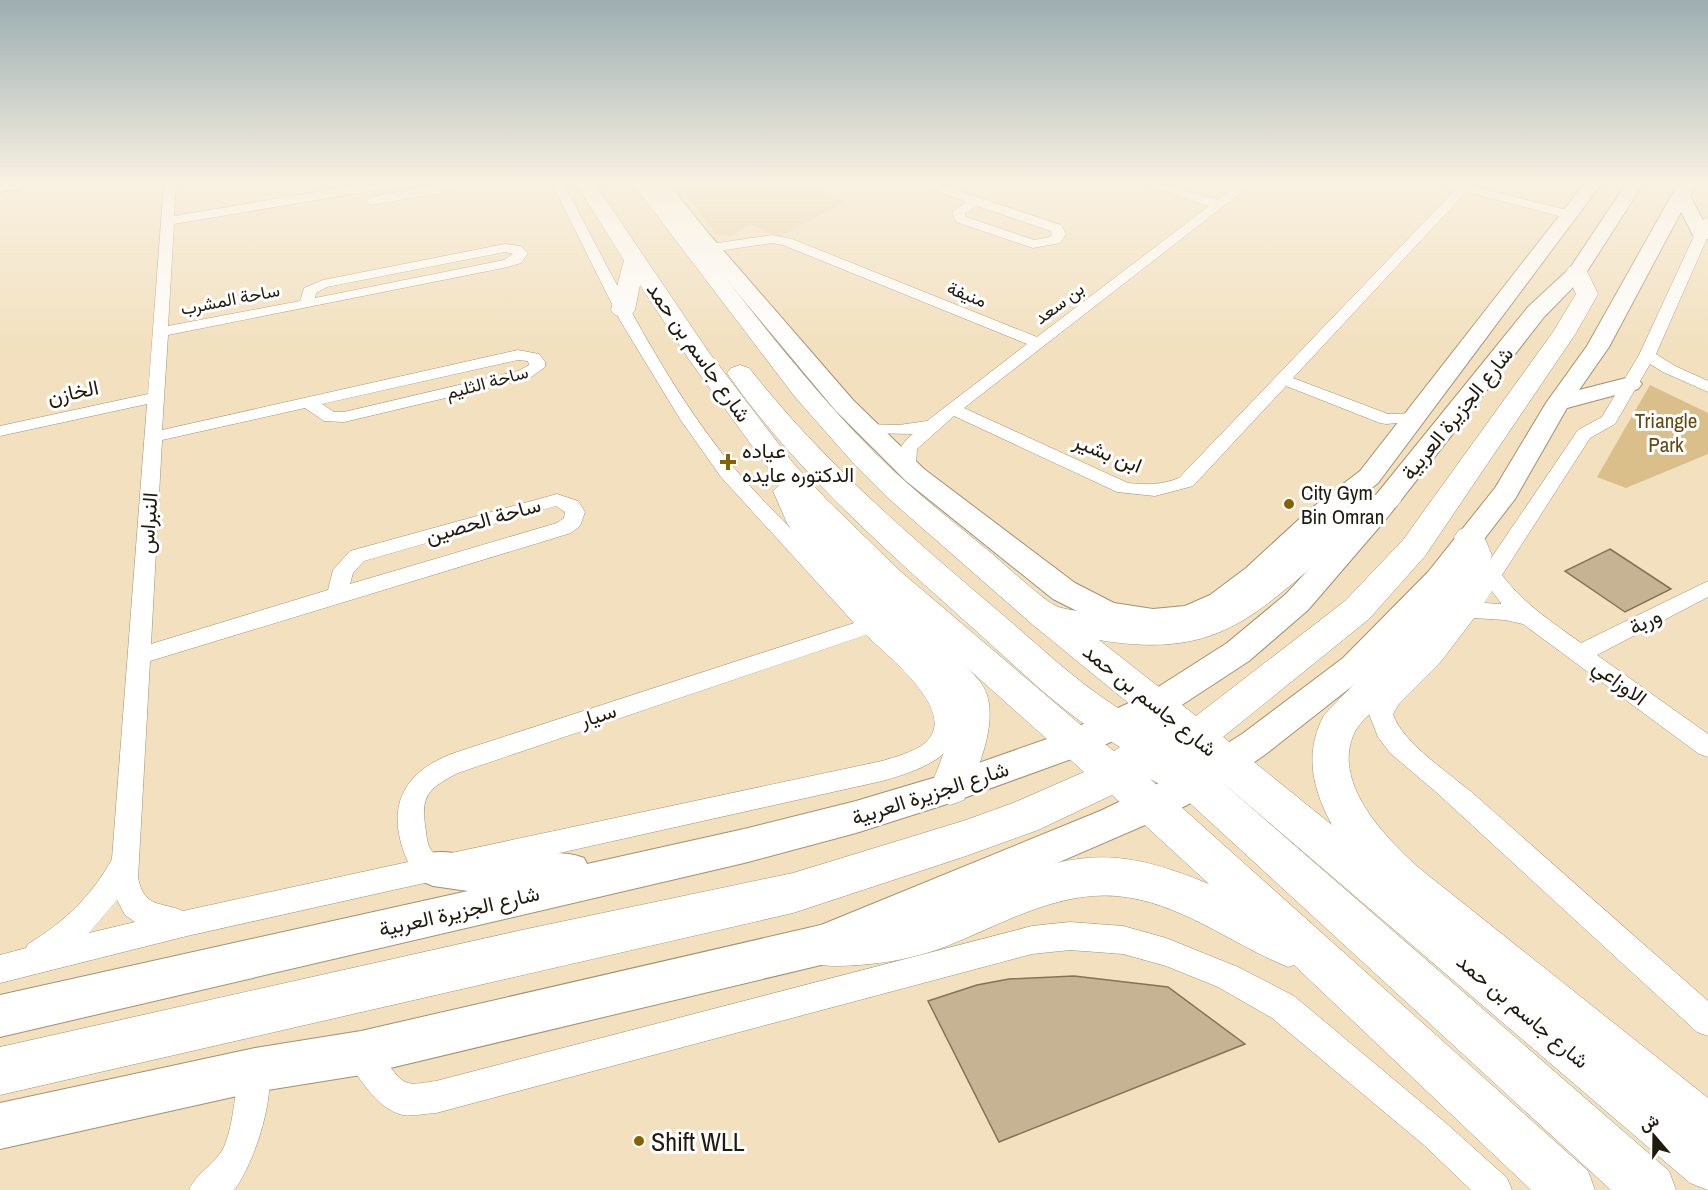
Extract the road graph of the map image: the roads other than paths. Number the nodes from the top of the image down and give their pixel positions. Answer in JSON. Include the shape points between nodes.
{"nodes":[{"id":1,"x":167,"y":240,"type":"edge"},
{"id":2,"x":587,"y":240,"type":"edge"},
{"id":3,"x":621,"y":240,"type":"edge"},
{"id":4,"x":641,"y":240,"type":"edge"},
{"id":5,"x":697,"y":240,"type":"edge"},
{"id":6,"x":704,"y":240,"type":"edge"},
{"id":7,"x":768,"y":240,"type":"edge"},
{"id":8,"x":775,"y":240,"type":"edge"},
{"id":9,"x":1020,"y":240,"type":"edge"},
{"id":10,"x":1055,"y":240,"type":"edge"},
{"id":11,"x":1174,"y":240,"type":"edge"},
{"id":12,"x":1415,"y":240,"type":"edge"},
{"id":13,"x":1551,"y":240,"type":"edge"},
{"id":14,"x":1597,"y":240,"type":"edge"},
{"id":15,"x":1657,"y":240,"type":"edge"},
{"id":16,"x":711,"y":248,"type":"junction"},
{"id":17,"x":1702,"y":248,"type":"edge"},
{"id":18,"x":635,"y":260,"type":"junction"},
{"id":19,"x":1577,"y":272,"type":"junction"},
{"id":20,"x":307,"y":304,"type":"junction"},
{"id":21,"x":623,"y":310,"type":"junction"},
{"id":22,"x":160,"y":332,"type":"junction"},
{"id":23,"x":1038,"y":343,"type":"junction"},
{"id":24,"x":1638,"y":370,"type":"junction"},
{"id":25,"x":1282,"y":379,"type":"junction"},
{"id":26,"x":1438,"y":386,"type":"junction"},
{"id":27,"x":1708,"y":387,"type":"edge"},
{"id":28,"x":156,"y":397,"type":"junction"},
{"id":29,"x":308,"y":402,"type":"junction"},
{"id":30,"x":1558,"y":403,"type":"junction"},
{"id":31,"x":954,"y":410,"type":"junction"},
{"id":32,"x":1455,"y":415,"type":"junction"},
{"id":33,"x":1416,"y":417,"type":"junction"},
{"id":34,"x":933,"y":424,"type":"junction"},
{"id":35,"x":867,"y":428,"type":"junction"},
{"id":36,"x":0,"y":431,"type":"edge"},
{"id":37,"x":153,"y":437,"type":"junction"},
{"id":38,"x":783,"y":469,"type":"junction"},
{"id":39,"x":911,"y":470,"type":"junction"},
{"id":40,"x":1386,"y":501,"type":"junction"},
{"id":41,"x":933,"y":520,"type":"junction"},
{"id":42,"x":1470,"y":537,"type":"junction"},
{"id":43,"x":1492,"y":576,"type":"junction"},
{"id":44,"x":1708,"y":588,"type":"edge"},
{"id":45,"x":337,"y":595,"type":"junction"},
{"id":46,"x":1468,"y":610,"type":"junction"},
{"id":47,"x":1045,"y":616,"type":"junction"},
{"id":48,"x":1530,"y":618,"type":"junction"},
{"id":49,"x":1153,"y":620,"type":"joint"},
{"id":50,"x":870,"y":626,"type":"junction"},
{"id":51,"x":1581,"y":653,"type":"junction"},
{"id":52,"x":139,"y":656,"type":"junction"},
{"id":53,"x":1156,"y":705,"type":"junction"},
{"id":54,"x":946,"y":721,"type":"joint"},
{"id":55,"x":1076,"y":743,"type":"junction"},
{"id":56,"x":1708,"y":747,"type":"edge"},
{"id":57,"x":1162,"y":760,"type":"junction"},
{"id":58,"x":950,"y":788,"type":"junction"},
{"id":59,"x":125,"y":862,"type":"junction"},
{"id":60,"x":433,"y":868,"type":"junction"},
{"id":61,"x":633,"y":871,"type":"junction"},
{"id":62,"x":187,"y":923,"type":"junction"},
{"id":63,"x":821,"y":945,"type":"junction"},
{"id":64,"x":11,"y":966,"type":"edge"},
{"id":65,"x":1330,"y":967,"type":"junction"},
{"id":66,"x":0,"y":1016,"type":"edge"},
{"id":67,"x":1708,"y":1021,"type":"edge"},
{"id":68,"x":361,"y":1053,"type":"junction"},
{"id":69,"x":255,"y":1070,"type":"junction"},
{"id":70,"x":0,"y":1071,"type":"edge"},
{"id":71,"x":0,"y":1126,"type":"edge"},
{"id":72,"x":1708,"y":1130,"type":"edge"},
{"id":73,"x":1708,"y":1165,"type":"edge"},
{"id":74,"x":206,"y":1190,"type":"edge"},
{"id":75,"x":1495,"y":1190,"type":"edge"},
{"id":76,"x":1569,"y":1190,"type":"edge"},
{"id":77,"x":1650,"y":1190,"type":"edge"}],
"edges":[{"from":1,"to":22,"type":"street","name":"النبراس"},
{"from":2,"to":21,"type":"street","name":"شارع جاسم بن حمد"},
{"from":3,"to":18,"type":"main road","name":"شارع جاسم بن حمد"},
{"from":4,"to":57,"type":"main road","via":[[755,394],[818,468],[900,546],[1070,694]]},
{"from":5,"to":41,"type":"main road","name":"شارع جاسم بن حمد","via":[[812,400],[865,459]]},
{"from":6,"to":16,"type":"main road","name":"شارع جاسم بن حمد"},
{"from":7,"to":16,"type":"street","name":"منيفة"},
{"from":8,"to":23,"type":"street","name":"منيفة"},
{"from":9,"to":10,"type":"street","via":[[1033,244]]},
{"from":11,"to":23,"type":"street","name":"بن سعد"},
{"from":12,"to":25,"type":"street","name":"ابن بشير"},
{"from":13,"to":26,"type":"main road","name":"شارع الجزيرة العربية"},
{"from":14,"to":19,"type":"main road","name":"شارع الجزيرة العربية"},
{"from":15,"to":30,"type":"main road","name":"شارع الجزيرة العربية","via":[[1598,347]]},
{"from":16,"to":35,"type":"main road","name":"شارع جاسم بن حمد"},
{"from":17,"to":24,"type":"street"},
{"from":18,"to":21,"type":"main road"},
{"from":18,"to":38,"type":"main road","name":"شارع جاسم بن حمد","via":[[699,356]]},
{"from":19,"to":32,"type":"main road","name":"شارع الجزيرة العربية","via":[[1536,312]]},
{"from":19,"to":57,"type":"main road","via":[[1587,294],[1564,333],[1414,548],[1358,610]]},
{"from":20,"to":20,"type":"street","name":"ساحة المشرب","via":[[508,262],[521,254],[505,248],[323,284],[309,291]]},
{"from":20,"to":22,"type":"street","name":"ساحة المشرب"},
{"from":21,"to":50,"type":"street","name":"شارع جاسم بن حمد","via":[[728,474]]},
{"from":22,"to":28,"type":"street","name":"النبراس"},
{"from":23,"to":31,"type":"street","name":"بن سعد"},
{"from":24,"to":27,"type":"street","via":[[1682,375]]},
{"from":24,"to":30,"type":"main road"},
{"from":24,"to":43,"type":"street","via":[[1609,420],[1584,434]]},
{"from":25,"to":31,"type":"street","name":"ابن بشير","via":[[1186,482],[1157,491],[1124,488]]},
{"from":25,"to":33,"type":"street","via":[[1380,417]]},
{"from":26,"to":32,"type":"main road"},
{"from":26,"to":33,"type":"main road","name":"شارع الجزيرة العربية"},
{"from":28,"to":36,"type":"street","name":"الخازن"},
{"from":28,"to":37,"type":"street","name":"النبراس"},
{"from":29,"to":29,"type":"street","name":"ساحة الثليم","via":[[330,417],[344,417],[528,374],[537,362],[533,357],[518,355]]},
{"from":29,"to":37,"type":"street","name":"ساحة الثليم"},
{"from":30,"to":42,"type":"main road","name":"شارع الجزيرة العربية","via":[[1505,493]]},
{"from":31,"to":34,"type":"street","name":"بن سعد"},
{"from":32,"to":40,"type":"main road","name":"شارع الجزيرة العربية"},
{"from":33,"to":49,"type":"main road","name":"شارع الجزيرة العربية","via":[[1369,477],[1221,603],[1189,617]]},
{"from":34,"to":35,"type":"street","via":[[909,431]]},
{"from":34,"to":39,"type":"street","via":[[908,448]]},
{"from":35,"to":39,"type":"main road","name":"شارع جاسم بن حمد"},
{"from":37,"to":52,"type":"street","name":"النبراس"},
{"from":38,"to":55,"type":"main road","name":"شارع جاسم بن حمد","via":[[889,579]]},
{"from":38,"to":58,"type":"main road","via":[[795,508],[811,535],[968,693],[968,740]]},
{"from":39,"to":41,"type":"main road","via":[[926,495]]},
{"from":39,"to":49,"type":"main road","name":"شارع جاسم بن حمد","via":[[1064,591],[1108,613]]},
{"from":40,"to":47,"type":"main road","via":[[1358,513],[1242,607],[1196,628],[1147,634]]},
{"from":40,"to":53,"type":"main road","name":"شارع الجزيرة العربية","via":[[1276,621],[1238,652]]},
{"from":41,"to":47,"type":"main road","name":"شارع جاسم بن حمد"},
{"from":42,"to":57,"type":"main road","name":"شارع الجزيرة العربية","via":[[1438,579],[1353,667],[1254,744]]},
{"from":42,"to":72,"type":"main road","via":[[1476,555],[1471,571],[1416,642],[1337,726],[1330,752],[1338,795],[1357,830],[1390,868]]},
{"from":43,"to":46,"type":"street"},
{"from":43,"to":48,"type":"street","name":"الاوزاعي"},
{"from":44,"to":51,"type":"street","name":"وربة"},
{"from":45,"to":45,"type":"street","name":"ساحة الحصين","via":[[558,531],[573,521],[574,508],[551,501],[357,556],[343,570]]},
{"from":45,"to":52,"type":"street","name":"ساحة الحصين"},
{"from":46,"to":48,"type":"street","name":"الاوزاعي"},
{"from":46,"to":67,"type":"street","via":[[1431,658],[1391,697],[1381,711],[1383,725],[1399,746]]},
{"from":47,"to":53,"type":"main road","name":"شارع جاسم بن حمد"},
{"from":48,"to":51,"type":"street","name":"الاوزاعي"},
{"from":50,"to":54,"type":"street","name":"شارع جاسم بن حمد","via":[[929,682],[945,710]]},
{"from":50,"to":60,"type":"street","name":"سيار","via":[[439,770],[420,786],[410,806],[415,850],[418,858]]},
{"from":51,"to":56,"type":"street","name":"الاوزاعي"},
{"from":52,"to":59,"type":"street","name":"النبراس"},
{"from":53,"to":57,"type":"main road","name":"شارع جاسم بن حمد"},
{"from":53,"to":57,"type":"main road","name":"شارع الجزيرة العربية"},
{"from":54,"to":60,"type":"street","name":"شارع الجزيرة العربية","via":[[944,735],[934,750],[906,764]]},
{"from":55,"to":57,"type":"main road","name":"شارع جاسم بن حمد"},
{"from":55,"to":58,"type":"main road","name":"شارع الجزيرة العربية"},
{"from":57,"to":63,"type":"main road","name":"شارع الجزيرة العربية"},
{"from":57,"to":65,"type":"main road","name":"شارع جاسم بن حمد"},
{"from":57,"to":70,"type":"main road","via":[[966,838],[794,893]]},
{"from":57,"to":73,"type":"main road","name":"شارع جاسم بن حمد"},
{"from":57,"to":77,"type":"main road"},
{"from":58,"to":61,"type":"main road","name":"شارع الجزيرة العربية","via":[[856,817]]},
{"from":59,"to":62,"type":"street","name":"النبراس","via":[[126,892],[132,904],[158,920]]},
{"from":59,"to":64,"type":"street","name":"النبراس","via":[[98,906],[77,927],[51,947]]},
{"from":60,"to":61,"type":"main road","via":[[491,876],[564,870]]},
{"from":60,"to":62,"type":"street","name":"شارع الجزيرة العربية"},
{"from":61,"to":66,"type":"main road","name":"شارع الجزيرة العربية"},
{"from":62,"to":64,"type":"street","name":"شارع الجزيرة العربية"},
{"from":63,"to":65,"type":"main road","via":[[915,935],[1066,880],[1114,876],[1158,886],[1220,911]]},
{"from":63,"to":68,"type":"main road","name":"شارع الجزيرة العربية"},
{"from":65,"to":76,"type":"main road","name":"شارع جاسم بن حمد"},
{"from":68,"to":69,"type":"main road","name":"شارع الجزيرة العربية"},
{"from":68,"to":75,"type":"street","via":[[389,1089],[403,1099],[436,1097],[1032,940],[1070,936],[1123,940],[1228,977],[1284,1007]]},
{"from":69,"to":71,"type":"main road","name":"شارع الجزيرة العربية"},
{"from":69,"to":74,"type":"street","via":[[234,1164]]}]}
